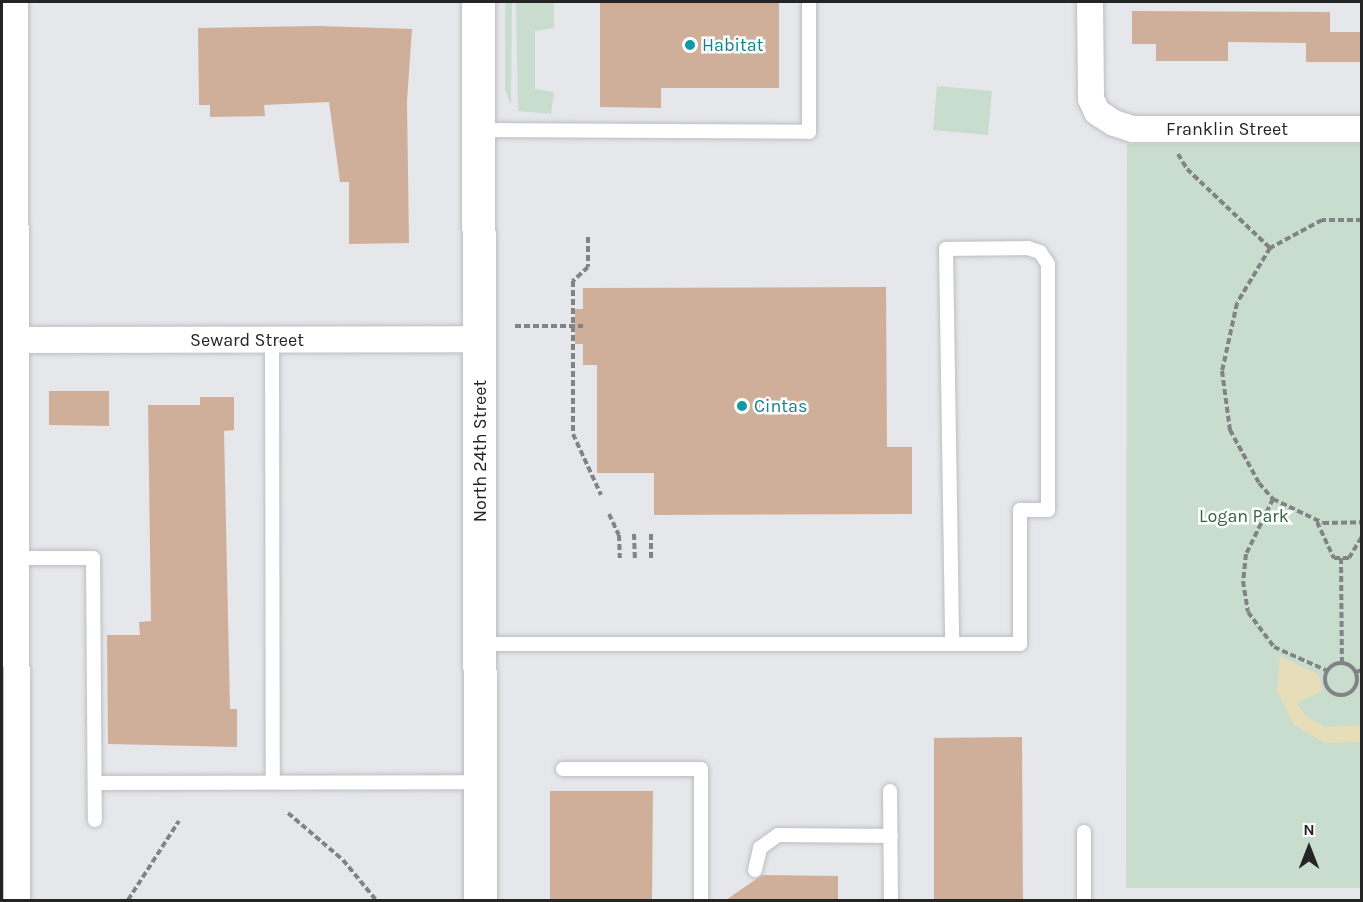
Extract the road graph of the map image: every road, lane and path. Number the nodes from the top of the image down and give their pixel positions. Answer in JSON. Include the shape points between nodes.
{"nodes":[{"id":1,"x":15,"y":2,"type":"edge"},
{"id":2,"x":478,"y":2,"type":"edge"},
{"id":3,"x":809,"y":2,"type":"edge"},
{"id":4,"x":1090,"y":2,"type":"edge"},
{"id":5,"x":1362,"y":129,"type":"edge"},
{"id":6,"x":479,"y":130,"type":"junction"},
{"id":7,"x":1178,"y":153,"type":"dead end"},
{"id":8,"x":1362,"y":220,"type":"edge"},
{"id":9,"x":588,"y":237,"type":"dead end"},
{"id":10,"x":1270,"y":248,"type":"junction"},
{"id":11,"x":514,"y":326,"type":"dead end"},
{"id":12,"x":573,"y":326,"type":"junction"},
{"id":13,"x":583,"y":326,"type":"dead end"},
{"id":14,"x":479,"y":339,"type":"junction"},
{"id":15,"x":15,"y":340,"type":"junction"},
{"id":16,"x":272,"y":340,"type":"junction"},
{"id":17,"x":601,"y":495,"type":"dead end"},
{"id":18,"x":1273,"y":499,"type":"junction"},
{"id":19,"x":609,"y":514,"type":"dead end"},
{"id":20,"x":1317,"y":521,"type":"junction"},
{"id":21,"x":1362,"y":522,"type":"edge"},
{"id":22,"x":634,"y":534,"type":"dead end"},
{"id":23,"x":651,"y":534,"type":"dead end"},
{"id":24,"x":1362,"y":536,"type":"edge"},
{"id":25,"x":16,"y":558,"type":"junction"},
{"id":26,"x":620,"y":558,"type":"dead end"},
{"id":27,"x":635,"y":558,"type":"dead end"},
{"id":28,"x":651,"y":558,"type":"dead end"},
{"id":29,"x":1341,"y":558,"type":"junction"},
{"id":30,"x":480,"y":644,"type":"junction"},
{"id":31,"x":952,"y":644,"type":"junction"},
{"id":32,"x":1342,"y":663,"type":"junction"},
{"id":33,"x":1362,"y":670,"type":"edge"},
{"id":34,"x":1328,"y":671,"type":"junction"},
{"id":35,"x":1356,"y":672,"type":"junction"},
{"id":36,"x":563,"y":769,"type":"dead end"},
{"id":37,"x":273,"y":782,"type":"junction"},
{"id":38,"x":479,"y":782,"type":"junction"},
{"id":39,"x":95,"y":783,"type":"junction"},
{"id":40,"x":890,"y":791,"type":"dead end"},
{"id":41,"x":288,"y":813,"type":"dead end"},
{"id":42,"x":95,"y":820,"type":"dead end"},
{"id":43,"x":179,"y":821,"type":"dead end"},
{"id":44,"x":1084,"y":832,"type":"dead end"},
{"id":45,"x":891,"y":836,"type":"junction"},
{"id":46,"x":755,"y":870,"type":"dead end"},
{"id":47,"x":17,"y":900,"type":"edge"},
{"id":48,"x":128,"y":900,"type":"edge"},
{"id":49,"x":376,"y":900,"type":"edge"},
{"id":50,"x":480,"y":900,"type":"edge"},
{"id":51,"x":701,"y":900,"type":"edge"},
{"id":52,"x":891,"y":900,"type":"edge"},
{"id":53,"x":1084,"y":900,"type":"edge"}],
"edges":[{"from":1,"to":15,"type":"street"},
{"from":2,"to":6,"type":"main road","name":"North 24th Street"},
{"from":3,"to":6,"type":"lane","via":[[809,132]]},
{"from":4,"to":5,"type":"street","name":"Franklin Street","via":[[1089,80],[1097,112],[1133,129]]},
{"from":6,"to":14,"type":"main road","name":"North 24th Street"},
{"from":7,"to":10,"type":"path","via":[[1187,169]]},
{"from":8,"to":10,"type":"path","via":[[1322,220]]},
{"from":9,"to":12,"type":"path","via":[[588,267],[573,281]]},
{"from":10,"to":18,"type":"path","via":[[1245,283],[1229,328],[1222,371],[1230,430],[1255,477]]},
{"from":11,"to":12,"type":"path"},
{"from":12,"to":13,"type":"path"},
{"from":12,"to":17,"type":"path","via":[[573,434]]},
{"from":14,"to":16,"type":"street","name":"Seward Street"},
{"from":14,"to":30,"type":"main road","name":"North 24th Street"},
{"from":15,"to":16,"type":"street","name":"Seward Street"},
{"from":15,"to":25,"type":"street"},
{"from":16,"to":37,"type":"lane"},
{"from":18,"to":20,"type":"path"},
{"from":18,"to":34,"type":"path","via":[[1246,554],[1242,581],[1248,612],[1274,647]]},
{"from":19,"to":26,"type":"path","via":[[619,535]]},
{"from":20,"to":21,"type":"path"},
{"from":20,"to":29,"type":"path","via":[[1334,558]]},
{"from":22,"to":27,"type":"path"},
{"from":23,"to":28,"type":"path"},
{"from":24,"to":29,"type":"path","via":[[1349,558]]},
{"from":25,"to":39,"type":"lane","via":[[93,558]]},
{"from":25,"to":47,"type":"street"},
{"from":29,"to":32,"type":"path"},
{"from":30,"to":31,"type":"lane"},
{"from":30,"to":38,"type":"main road","name":"North 24th Street"},
{"from":31,"to":31,"type":"lane","via":[[946,249],[1028,248],[1040,252],[1048,264],[1048,510],[1020,510],[1020,644]]},
{"from":32,"to":34,"type":"path"},
{"from":32,"to":35,"type":"path"},
{"from":33,"to":35,"type":"path"},
{"from":34,"to":35,"type":"path","via":[[1328,689],[1342,695],[1355,687]]},
{"from":36,"to":51,"type":"lane","via":[[701,769]]},
{"from":37,"to":38,"type":"lane"},
{"from":37,"to":39,"type":"lane"},
{"from":38,"to":50,"type":"main road","name":"North 24th Street"},
{"from":39,"to":42,"type":"lane"},
{"from":40,"to":45,"type":"lane"},
{"from":41,"to":49,"type":"path","via":[[343,860]]},
{"from":43,"to":48,"type":"path"},
{"from":44,"to":53,"type":"lane"},
{"from":45,"to":46,"type":"lane","via":[[778,835],[760,848]]},
{"from":45,"to":52,"type":"lane"}]}
